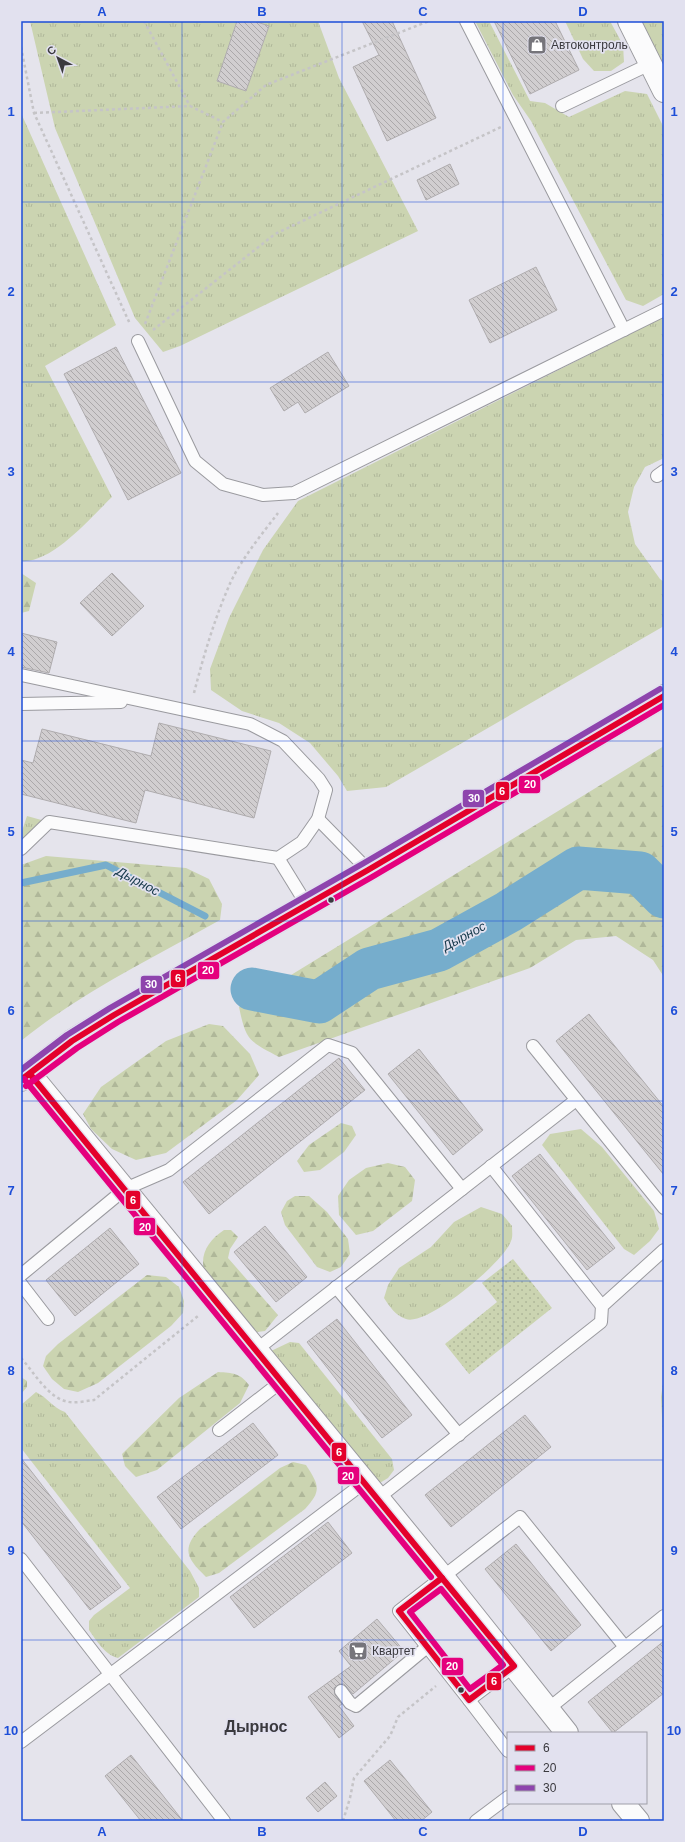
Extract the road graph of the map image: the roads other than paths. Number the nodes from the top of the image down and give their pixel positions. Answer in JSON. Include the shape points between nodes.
{"nodes":[{"id":1,"x":466,"y":21,"type":"edge"},
{"id":2,"x":629,"y":21,"type":"edge"},
{"id":3,"x":650,"y":64,"type":"junction"},
{"id":4,"x":664,"y":92,"type":"edge"},
{"id":5,"x":562,"y":106,"type":"dead end"},
{"id":6,"x":664,"y":310,"type":"edge"},
{"id":7,"x":624,"y":330,"type":"junction"},
{"id":8,"x":138,"y":341,"type":"road end"},
{"id":9,"x":21,"y":675,"type":"edge"},
{"id":10,"x":664,"y":696,"type":"edge"},
{"id":11,"x":141,"y":701,"type":"junction"},
{"id":12,"x":21,"y":704,"type":"edge"},
{"id":13,"x":318,"y":819,"type":"junction"},
{"id":14,"x":21,"y":849,"type":"edge"},
{"id":15,"x":278,"y":858,"type":"junction"},
{"id":16,"x":368,"y":870,"type":"junction"},
{"id":17,"x":307,"y":905,"type":"junction"},
{"id":18,"x":533,"y":1046,"type":"dead end"},
{"id":19,"x":25,"y":1077,"type":"edge"},
{"id":20,"x":576,"y":1100,"type":"junction"},
{"id":21,"x":491,"y":1166,"type":"junction"},
{"id":22,"x":462,"y":1188,"type":"junction"},
{"id":23,"x":125,"y":1189,"type":"junction"},
{"id":24,"x":664,"y":1208,"type":"edge"},
{"id":25,"x":664,"y":1250,"type":"edge"},
{"id":26,"x":21,"y":1275,"type":"edge"},
{"id":27,"x":21,"y":1284,"type":"edge"},
{"id":28,"x":336,"y":1287,"type":"junction"},
{"id":29,"x":602,"y":1306,"type":"junction"},
{"id":30,"x":48,"y":1319,"type":"dead end"},
{"id":31,"x":256,"y":1350,"type":"junction"},
{"id":32,"x":282,"y":1381,"type":"junction"},
{"id":33,"x":219,"y":1430,"type":"dead end"},
{"id":34,"x":458,"y":1435,"type":"junction"},
{"id":35,"x":365,"y":1482,"type":"junction"},
{"id":36,"x":378,"y":1498,"type":"junction"},
{"id":37,"x":21,"y":1559,"type":"edge"},
{"id":38,"x":443,"y":1577,"type":"junction"},
{"id":39,"x":664,"y":1616,"type":"edge"},
{"id":40,"x":427,"y":1647,"type":"junction"},
{"id":41,"x":625,"y":1647,"type":"junction"},
{"id":42,"x":514,"y":1666,"type":"junction"},
{"id":43,"x":110,"y":1674,"type":"junction"},
{"id":44,"x":341,"y":1691,"type":"dead end"},
{"id":45,"x":469,"y":1700,"type":"junction"},
{"id":46,"x":548,"y":1709,"type":"junction"},
{"id":47,"x":566,"y":1732,"type":"edge"},
{"id":48,"x":21,"y":1742,"type":"edge"},
{"id":49,"x":507,"y":1750,"type":"edge"},
{"id":50,"x":507,"y":1798,"type":"edge"},
{"id":51,"x":624,"y":1804,"type":"edge"},
{"id":52,"x":224,"y":1821,"type":"edge"},
{"id":53,"x":476,"y":1821,"type":"edge"},
{"id":54,"x":638,"y":1821,"type":"edge"}],
"edges":[{"from":1,"to":7,"type":"lane"},
{"from":2,"to":3,"type":"street"},
{"from":3,"to":4,"type":"street"},
{"from":3,"to":5,"type":"lane"},
{"from":6,"to":7,"type":"lane"},
{"from":7,"to":8,"type":"lane","via":[[294,492],[262,495],[223,484],[195,462]]},
{"from":9,"to":11,"type":"lane"},
{"from":10,"to":16,"type":"street"},
{"from":11,"to":12,"type":"lane"},
{"from":11,"to":13,"type":"lane","via":[[250,724],[283,741],[326,790]]},
{"from":13,"to":15,"type":"lane","via":[[302,842]]},
{"from":13,"to":16,"type":"lane"},
{"from":14,"to":15,"type":"lane","via":[[49,822]]},
{"from":15,"to":17,"type":"lane"},
{"from":16,"to":17,"type":"street"},
{"from":17,"to":19,"type":"street","via":[[114,1015],[72,1041]]},
{"from":18,"to":20,"type":"lane"},
{"from":19,"to":23,"type":"street"},
{"from":20,"to":21,"type":"lane"},
{"from":20,"to":24,"type":"lane"},
{"from":21,"to":22,"type":"lane"},
{"from":21,"to":29,"type":"lane"},
{"from":22,"to":23,"type":"lane","via":[[352,1053],[328,1045],[169,1170]]},
{"from":22,"to":28,"type":"lane"},
{"from":23,"to":26,"type":"lane"},
{"from":23,"to":31,"type":"street"},
{"from":25,"to":29,"type":"lane"},
{"from":27,"to":30,"type":"lane"},
{"from":28,"to":31,"type":"lane"},
{"from":28,"to":34,"type":"lane"},
{"from":29,"to":34,"type":"lane","via":[[601,1322]]},
{"from":31,"to":32,"type":"street"},
{"from":32,"to":33,"type":"lane"},
{"from":32,"to":35,"type":"street"},
{"from":34,"to":36,"type":"lane"},
{"from":35,"to":36,"type":"street"},
{"from":35,"to":43,"type":"lane"},
{"from":36,"to":38,"type":"street"},
{"from":37,"to":43,"type":"lane"},
{"from":38,"to":40,"type":"lane","via":[[400,1611]]},
{"from":38,"to":41,"type":"lane","via":[[520,1517]]},
{"from":38,"to":42,"type":"street"},
{"from":39,"to":41,"type":"lane"},
{"from":40,"to":44,"type":"lane","via":[[356,1706],[350,1703]]},
{"from":40,"to":45,"type":"lane"},
{"from":41,"to":46,"type":"lane"},
{"from":42,"to":45,"type":"lane"},
{"from":42,"to":46,"type":"street"},
{"from":43,"to":48,"type":"lane"},
{"from":43,"to":52,"type":"lane"},
{"from":45,"to":49,"type":"lane"},
{"from":46,"to":47,"type":"street"},
{"from":50,"to":53,"type":"lane"},
{"from":51,"to":54,"type":"street"}]}
